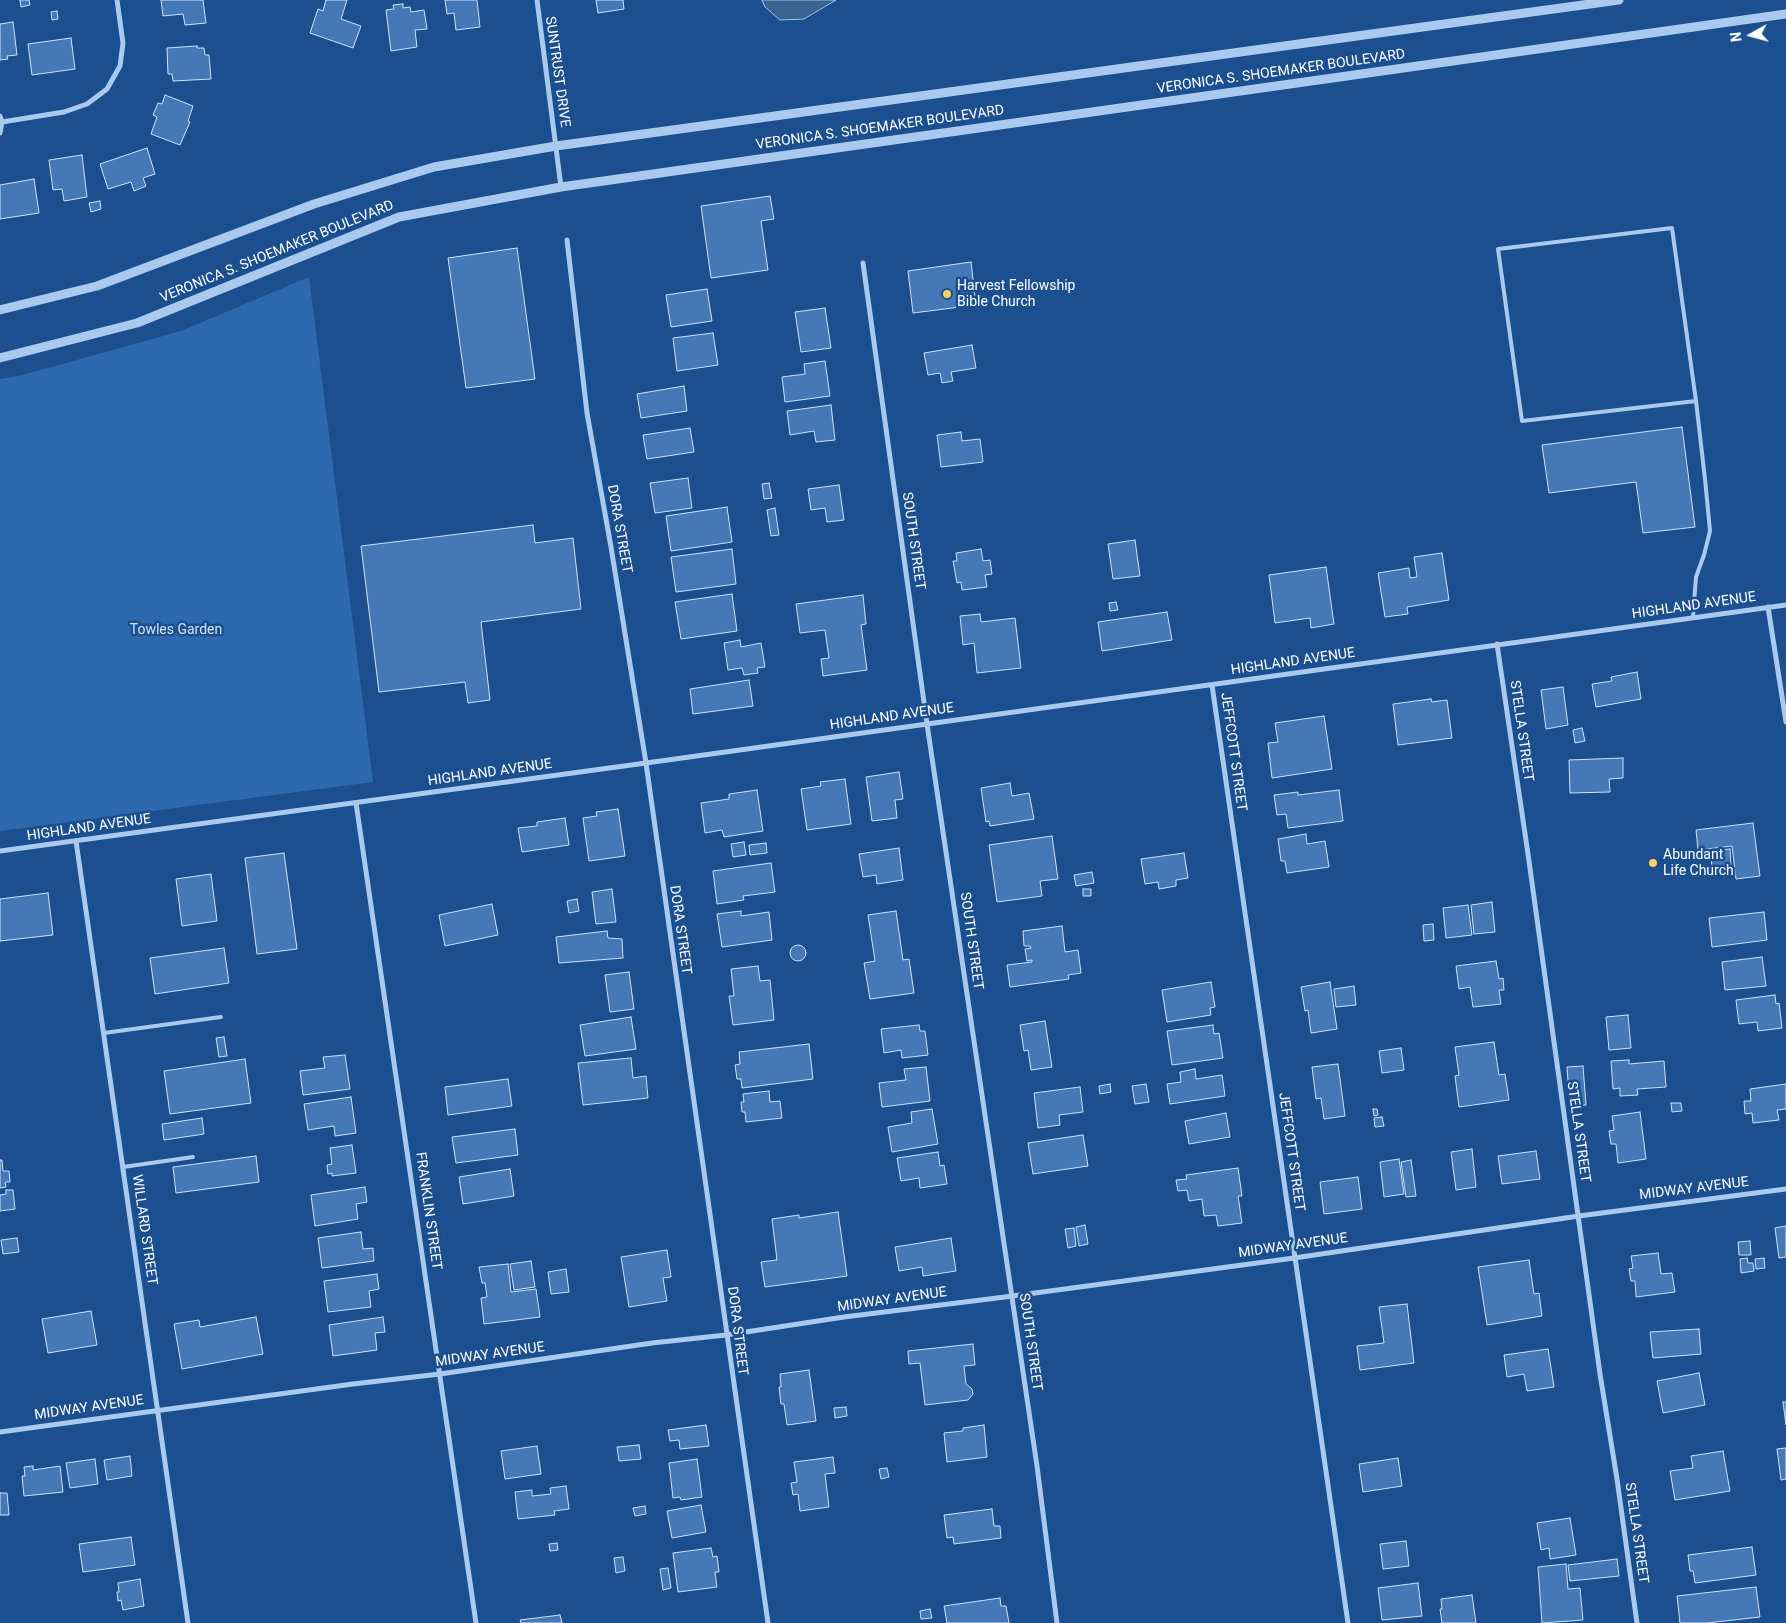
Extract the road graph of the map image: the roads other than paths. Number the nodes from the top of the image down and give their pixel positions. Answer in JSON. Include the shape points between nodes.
{"nodes":[{"id":1,"x":117,"y":0,"type":"edge"},
{"id":2,"x":536,"y":0,"type":"edge"},
{"id":3,"x":1619,"y":0,"type":"edge"},
{"id":4,"x":1786,"y":14,"type":"edge"},
{"id":5,"x":0,"y":116,"type":"edge"},
{"id":6,"x":2,"y":122,"type":"junction"},
{"id":7,"x":0,"y":134,"type":"edge"},
{"id":8,"x":556,"y":146,"type":"junction"},
{"id":9,"x":561,"y":187,"type":"junction"},
{"id":10,"x":567,"y":240,"type":"dead end"},
{"id":11,"x":863,"y":263,"type":"dead end"},
{"id":12,"x":0,"y":310,"type":"edge"},
{"id":13,"x":0,"y":358,"type":"edge"},
{"id":14,"x":1696,"y":401,"type":"junction"},
{"id":15,"x":1786,"y":605,"type":"edge"},
{"id":16,"x":1768,"y":607,"type":"junction"},
{"id":17,"x":1693,"y":618,"type":"junction"},
{"id":18,"x":1497,"y":644,"type":"junction"},
{"id":19,"x":1212,"y":685,"type":"junction"},
{"id":20,"x":1786,"y":722,"type":"edge"},
{"id":21,"x":927,"y":724,"type":"junction"},
{"id":22,"x":646,"y":764,"type":"junction"},
{"id":23,"x":356,"y":803,"type":"junction"},
{"id":24,"x":76,"y":841,"type":"junction"},
{"id":25,"x":0,"y":851,"type":"edge"},
{"id":26,"x":221,"y":1016,"type":"dead end"},
{"id":27,"x":104,"y":1033,"type":"junction"},
{"id":28,"x":193,"y":1156,"type":"dead end"},
{"id":29,"x":123,"y":1167,"type":"junction"},
{"id":30,"x":1786,"y":1189,"type":"edge"},
{"id":31,"x":1579,"y":1216,"type":"junction"},
{"id":32,"x":1294,"y":1258,"type":"junction"},
{"id":33,"x":1012,"y":1296,"type":"junction"},
{"id":34,"x":726,"y":1335,"type":"junction"},
{"id":35,"x":440,"y":1374,"type":"junction"},
{"id":36,"x":158,"y":1410,"type":"junction"},
{"id":37,"x":0,"y":1432,"type":"edge"},
{"id":38,"x":188,"y":1623,"type":"edge"},
{"id":39,"x":476,"y":1623,"type":"edge"},
{"id":40,"x":768,"y":1623,"type":"edge"},
{"id":41,"x":1058,"y":1623,"type":"edge"},
{"id":42,"x":1348,"y":1623,"type":"edge"},
{"id":43,"x":1636,"y":1623,"type":"edge"}],
"edges":[{"from":1,"to":6,"type":"street","via":[[123,44],[120,66],[107,89],[87,104],[64,112]]},
{"from":2,"to":8,"type":"street","name":"SUNTRUST DRIVE"},
{"from":3,"to":8,"type":"street","name":"VERONICA S. SHOEMAKER BOULEVARD"},
{"from":4,"to":9,"type":"street","name":"VERONICA S. SHOEMAKER BOULEVARD"},
{"from":5,"to":6,"type":"street"},
{"from":6,"to":7,"type":"street"},
{"from":8,"to":9,"type":"street"},
{"from":8,"to":12,"type":"street","name":"VERONICA S. SHOEMAKER BOULEVARD","via":[[434,167],[314,204],[97,286]]},
{"from":9,"to":13,"type":"street","name":"VERONICA S. SHOEMAKER BOULEVARD","via":[[399,216],[137,323]]},
{"from":10,"to":22,"type":"street","name":"DORA STREET","via":[[587,414],[612,547]]},
{"from":11,"to":21,"type":"street","name":"SOUTH STREET"},
{"from":14,"to":14,"type":"lane","via":[[1522,421],[1498,249],[1672,228]]},
{"from":14,"to":17,"type":"lane","via":[[1710,531],[1696,577]]},
{"from":15,"to":16,"type":"street","name":"HIGHLAND AVENUE"},
{"from":16,"to":17,"type":"street","name":"HIGHLAND AVENUE"},
{"from":16,"to":20,"type":"street"},
{"from":17,"to":18,"type":"street","name":"HIGHLAND AVENUE"},
{"from":18,"to":19,"type":"street","name":"HIGHLAND AVENUE"},
{"from":18,"to":31,"type":"street","name":"STELLA STREET"},
{"from":19,"to":21,"type":"street","name":"HIGHLAND AVENUE"},
{"from":19,"to":32,"type":"street","name":"JEFFCOTT STREET"},
{"from":21,"to":22,"type":"street","name":"HIGHLAND AVENUE"},
{"from":21,"to":33,"type":"street","name":"SOUTH STREET"},
{"from":22,"to":23,"type":"street","name":"HIGHLAND AVENUE"},
{"from":22,"to":34,"type":"street","name":"DORA STREET"},
{"from":23,"to":24,"type":"street","name":"HIGHLAND AVENUE"},
{"from":23,"to":35,"type":"street","name":"FRANKLIN STREET"},
{"from":24,"to":25,"type":"street","name":"HIGHLAND AVENUE"},
{"from":24,"to":27,"type":"street","name":"WILLARD STREET"},
{"from":26,"to":27,"type":"lane"},
{"from":27,"to":29,"type":"street","name":"WILLARD STREET"},
{"from":28,"to":29,"type":"lane"},
{"from":29,"to":36,"type":"street","name":"WILLARD STREET"},
{"from":30,"to":31,"type":"street","name":"MIDWAY AVENUE"},
{"from":31,"to":32,"type":"street","name":"MIDWAY AVENUE"},
{"from":31,"to":43,"type":"street","name":"STELLA STREET"},
{"from":32,"to":33,"type":"street","name":"MIDWAY AVENUE"},
{"from":32,"to":42,"type":"street","name":"JEFFCOTT STREET"},
{"from":33,"to":34,"type":"street","name":"MIDWAY AVENUE"},
{"from":33,"to":41,"type":"street","name":"SOUTH STREET"},
{"from":34,"to":35,"type":"street","name":"MIDWAY AVENUE"},
{"from":34,"to":40,"type":"street","name":"DORA STREET"},
{"from":35,"to":36,"type":"street","name":"MIDWAY AVENUE"},
{"from":35,"to":39,"type":"street","name":"FRANKLIN STREET"},
{"from":36,"to":37,"type":"street","name":"MIDWAY AVENUE"},
{"from":36,"to":38,"type":"street","name":"WILLARD STREET"}]}
